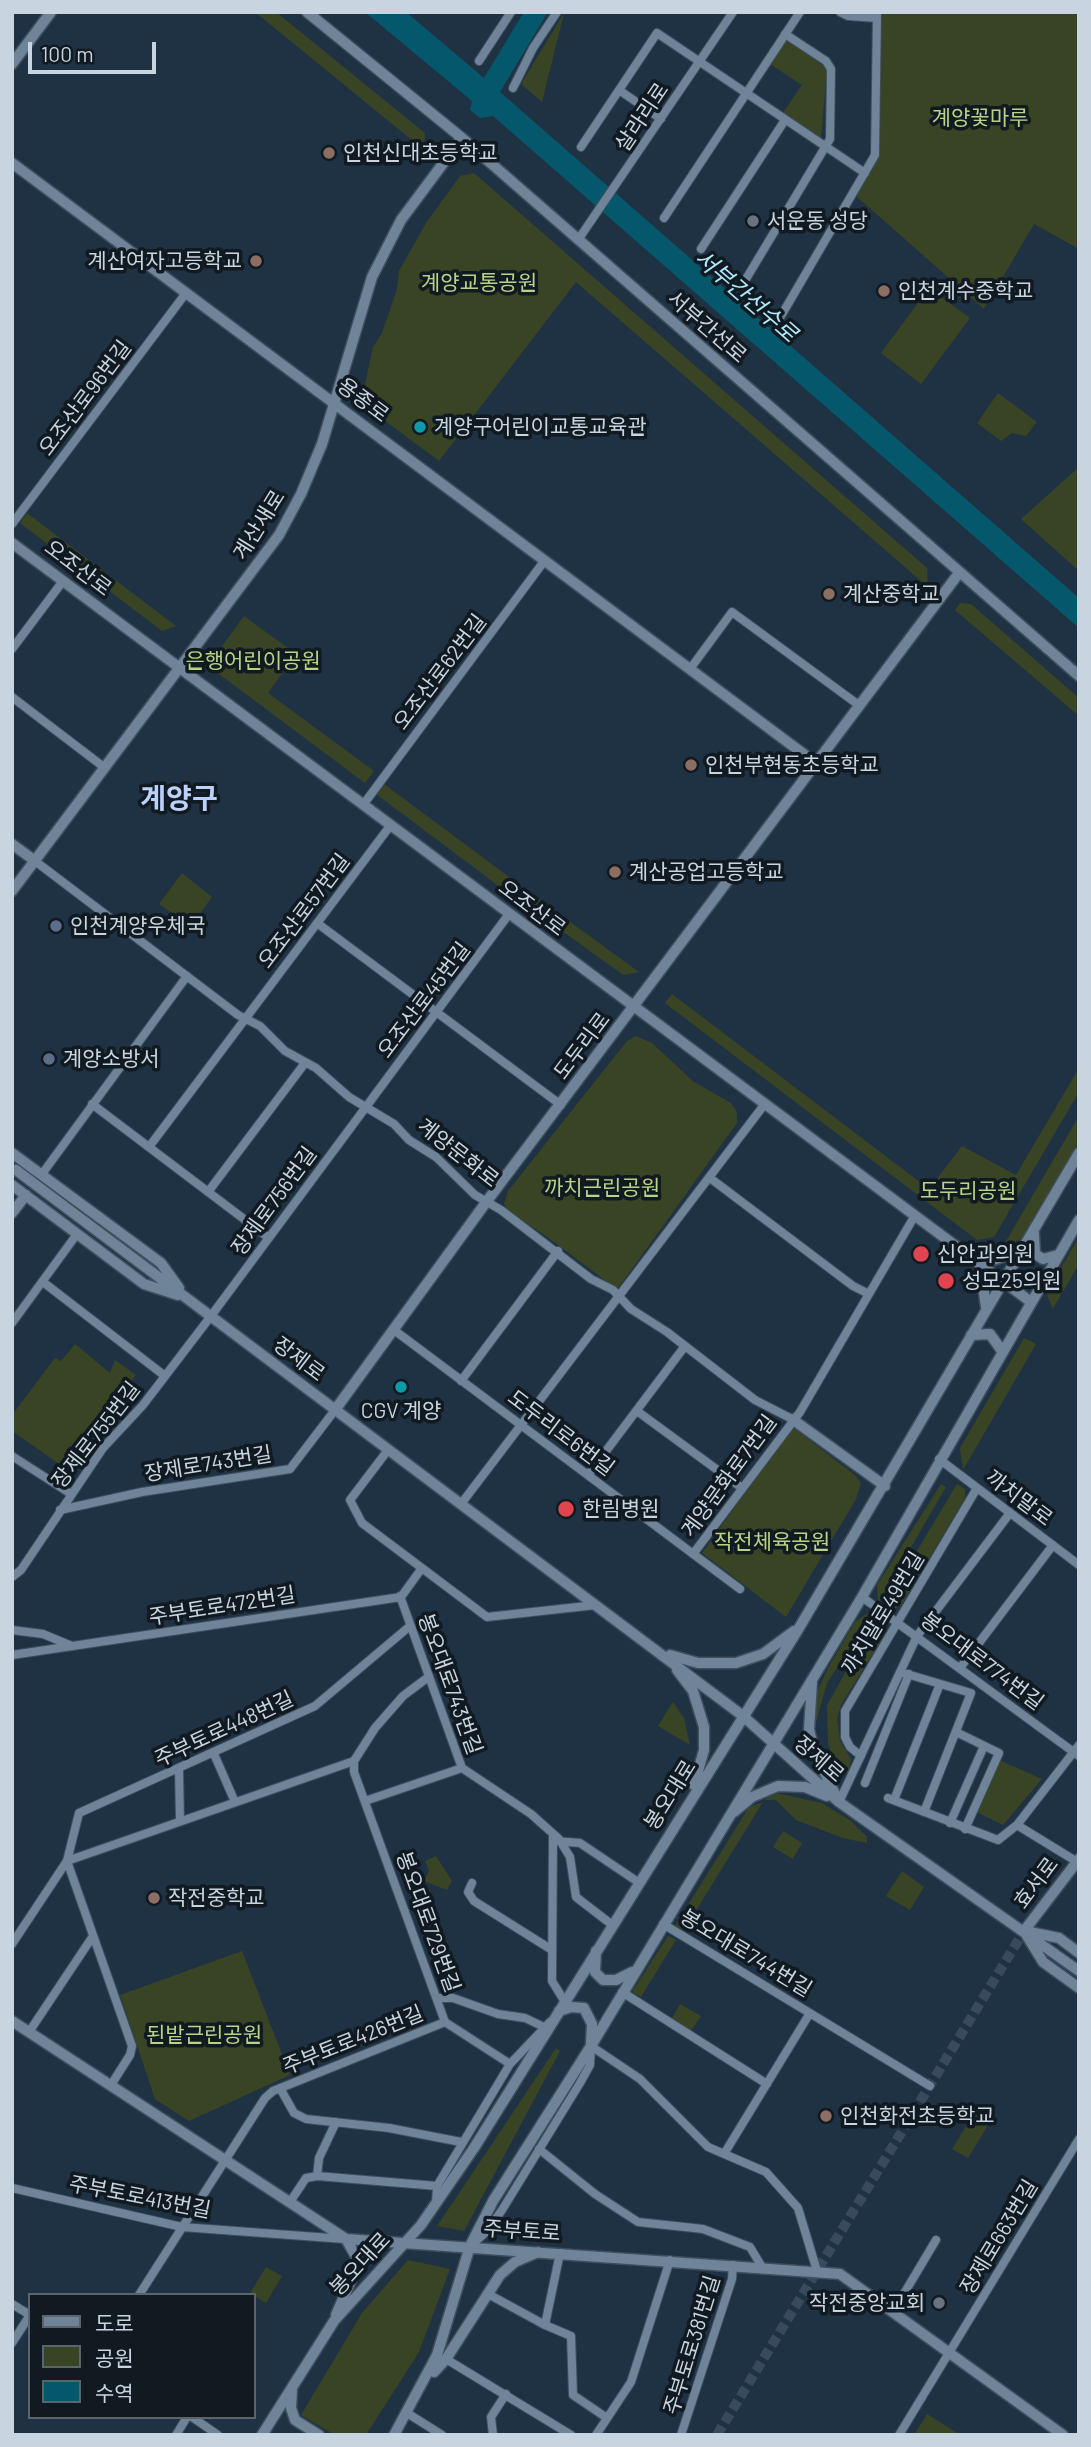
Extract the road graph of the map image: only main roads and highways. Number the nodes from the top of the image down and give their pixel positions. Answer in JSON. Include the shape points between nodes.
{"nodes":[{"id":1,"x":51,"y":12,"type":"edge"},
{"id":2,"x":307,"y":12,"type":"edge"},
{"id":3,"x":12,"y":64,"type":"edge"},
{"id":4,"x":462,"y":138,"type":"junction"},
{"id":5,"x":12,"y":163,"type":"edge"},
{"id":6,"x":335,"y":404,"type":"junction"},
{"id":7,"x":12,"y":543,"type":"edge"},
{"id":8,"x":959,"y":573,"type":"junction"},
{"id":9,"x":180,"y":668,"type":"junction"},
{"id":10,"x":1079,"y":676,"type":"edge"},
{"id":11,"x":817,"y":764,"type":"junction"},
{"id":12,"x":12,"y":844,"type":"edge"},
{"id":13,"x":35,"y":861,"type":"junction"},
{"id":14,"x":12,"y":891,"type":"edge"},
{"id":15,"x":635,"y":1008,"type":"junction"},
{"id":16,"x":12,"y":1153,"type":"edge"},
{"id":17,"x":1079,"y":1153,"type":"edge"},
{"id":18,"x":16,"y":1170,"type":"dead end"},
{"id":19,"x":12,"y":1185,"type":"edge"},
{"id":20,"x":26,"y":1195,"type":"junction"},
{"id":21,"x":12,"y":1213,"type":"edge"},
{"id":22,"x":1079,"y":1220,"type":"edge"},
{"id":23,"x":1034,"y":1231,"type":"junction"},
{"id":24,"x":1022,"y":1251,"type":"junction"},
{"id":25,"x":1058,"y":1255,"type":"junction"},
{"id":26,"x":980,"y":1264,"type":"junction"},
{"id":27,"x":1003,"y":1281,"type":"junction"},
{"id":28,"x":187,"y":1298,"type":"junction"},
{"id":29,"x":1031,"y":1302,"type":"junction"},
{"id":30,"x":986,"y":1310,"type":"junction"},
{"id":31,"x":971,"y":1335,"type":"junction"},
{"id":32,"x":1002,"y":1351,"type":"junction"},
{"id":33,"x":335,"y":1410,"type":"junction"},
{"id":34,"x":792,"y":1419,"type":"road end"},
{"id":35,"x":885,"y":1486,"type":"junction"},
{"id":36,"x":799,"y":1628,"type":"junction"},
{"id":37,"x":651,"y":1646,"type":"junction"},
{"id":38,"x":669,"y":1660,"type":"junction"},
{"id":39,"x":812,"y":1680,"type":"junction"},
{"id":40,"x":743,"y":1716,"type":"junction"},
{"id":41,"x":772,"y":1743,"type":"junction"},
{"id":42,"x":839,"y":1802,"type":"junction"},
{"id":43,"x":686,"y":1806,"type":"junction"},
{"id":44,"x":725,"y":1820,"type":"junction"},
{"id":45,"x":1078,"y":1861,"type":"edge"},
{"id":46,"x":1024,"y":1931,"type":"junction"},
{"id":47,"x":597,"y":1948,"type":"junction"},
{"id":48,"x":1079,"y":1953,"type":"edge"},
{"id":49,"x":1079,"y":1971,"type":"edge"},
{"id":50,"x":634,"y":1972,"type":"junction"},
{"id":51,"x":1079,"y":1988,"type":"edge"},
{"id":52,"x":555,"y":2015,"type":"junction"},
{"id":53,"x":12,"y":2021,"type":"edge"},
{"id":54,"x":591,"y":2046,"type":"junction"},
{"id":55,"x":346,"y":2239,"type":"junction"},
{"id":56,"x":404,"y":2245,"type":"junction"},
{"id":57,"x":470,"y":2246,"type":"junction"},
{"id":58,"x":540,"y":2251,"type":"junction"},
{"id":59,"x":334,"y":2320,"type":"junction"},
{"id":60,"x":427,"y":2379,"type":"junction"},
{"id":61,"x":293,"y":2387,"type":"junction"},
{"id":62,"x":262,"y":2435,"type":"edge"},
{"id":63,"x":319,"y":2435,"type":"edge"},
{"id":64,"x":394,"y":2435,"type":"edge"},
{"id":65,"x":1063,"y":2435,"type":"edge"}],
"edges":[{"from":1,"to":3,"type":"main road"},
{"from":2,"to":4,"type":"main road","name":"서부간선로"},
{"from":4,"to":6,"type":"main road","name":"계산새로","via":[[401,220],[381,257],[364,299]]},
{"from":4,"to":8,"type":"main road","name":"서부간선로"},
{"from":5,"to":6,"type":"main road","name":"용종로"},
{"from":6,"to":9,"type":"main road","name":"계산새로","via":[[301,494],[279,535]]},
{"from":6,"to":11,"type":"main road","name":"용종로"},
{"from":7,"to":9,"type":"main road","name":"오조산로"},
{"from":8,"to":10,"type":"main road","name":"서부간선로"},
{"from":8,"to":11,"type":"main road","name":"도두리로"},
{"from":9,"to":13,"type":"main road","name":"계산새로"},
{"from":9,"to":15,"type":"main road","name":"오조산로"},
{"from":11,"to":15,"type":"main road","name":"도두리로"},
{"from":12,"to":13,"type":"main road","name":"계양문화로"},
{"from":13,"to":14,"type":"main road","name":"계산새로"},
{"from":15,"to":26,"type":"main road","name":"오조산로"},
{"from":15,"to":33,"type":"main road","name":"도두리로"},
{"from":16,"to":28,"type":"main road","name":"장제로","via":[[161,1263]]},
{"from":17,"to":23,"type":"main road","name":"봉오대로"},
{"from":18,"to":28,"type":"main road","name":"장제로"},
{"from":19,"to":20,"type":"main road","name":"장제로"},
{"from":20,"to":21,"type":"main road"},
{"from":20,"to":28,"type":"main road","name":"장제로","via":[[144,1283]]},
{"from":22,"to":25,"type":"main road"},
{"from":23,"to":24,"type":"main road","name":"봉오대로"},
{"from":23,"to":25,"type":"main road","via":[[1035,1254],[1043,1259]]},
{"from":24,"to":26,"type":"main road"},
{"from":24,"to":27,"type":"main road","name":"봉오대로"},
{"from":25,"to":29,"type":"main road"},
{"from":26,"to":27,"type":"main road","name":"오조산로"},
{"from":26,"to":30,"type":"main road"},
{"from":27,"to":29,"type":"main road","name":"오조산로"},
{"from":27,"to":30,"type":"main road","name":"봉오대로"},
{"from":28,"to":33,"type":"main road","name":"장제로"},
{"from":29,"to":32,"type":"main road"},
{"from":30,"to":31,"type":"main road","name":"봉오대로"},
{"from":31,"to":32,"type":"main road","via":[[990,1334]]},
{"from":31,"to":35,"type":"main road","name":"봉오대로"},
{"from":32,"to":39,"type":"main road"},
{"from":33,"to":37,"type":"main road","name":"장제로"},
{"from":34,"to":35,"type":"main road","name":"계양문화로"},
{"from":35,"to":36,"type":"main road","name":"봉오대로"},
{"from":36,"to":37,"type":"main road","via":[[763,1654],[736,1664],[681,1660]]},
{"from":36,"to":40,"type":"main road","name":"봉오대로"},
{"from":37,"to":38,"type":"main road","name":"장제로"},
{"from":38,"to":40,"type":"main road","name":"장제로"},
{"from":38,"to":43,"type":"main road","via":[[693,1691],[704,1727],[704,1749]]},
{"from":39,"to":41,"type":"main road"},
{"from":39,"to":42,"type":"main road","via":[[809,1730]]},
{"from":40,"to":41,"type":"main road","name":"장제로"},
{"from":40,"to":43,"type":"main road","name":"봉오대로"},
{"from":41,"to":42,"type":"main road","name":"장제로"},
{"from":41,"to":44,"type":"main road"},
{"from":42,"to":44,"type":"main road","via":[[805,1787],[778,1787],[752,1797]]},
{"from":42,"to":46,"type":"main road","name":"장제로"},
{"from":43,"to":47,"type":"main road","name":"봉오대로"},
{"from":44,"to":50,"type":"main road"},
{"from":45,"to":46,"type":"main road","name":"효서로"},
{"from":46,"to":48,"type":"main road","name":"장제로","via":[[1059,1938]]},
{"from":46,"to":49,"type":"main road","name":"장제로"},
{"from":46,"to":51,"type":"main road","name":"장제로","via":[[1043,1962]]},
{"from":47,"to":50,"type":"main road","via":[[595,1972],[603,1980]]},
{"from":47,"to":52,"type":"main road","name":"봉오대로"},
{"from":50,"to":54,"type":"main road"},
{"from":52,"to":54,"type":"main road","via":[[578,2007],[588,2013]]},
{"from":52,"to":56,"type":"main road","name":"봉오대로","via":[[436,2203]]},
{"from":53,"to":55,"type":"main road","name":"주부토로"},
{"from":54,"to":57,"type":"main road","via":[[516,2162]]},
{"from":55,"to":56,"type":"main road","name":"주부토로"},
{"from":55,"to":59,"type":"main road","via":[[359,2262]]},
{"from":56,"to":57,"type":"main road","name":"주부토로"},
{"from":56,"to":59,"type":"main road","name":"봉오대로"},
{"from":57,"to":58,"type":"main road","name":"주부토로"},
{"from":57,"to":60,"type":"main road"},
{"from":58,"to":60,"type":"main road","via":[[500,2275],[446,2359]]},
{"from":58,"to":65,"type":"main road","name":"주부토로","via":[[840,2274]]},
{"from":59,"to":61,"type":"main road","name":"봉오대로"},
{"from":60,"to":64,"type":"main road"},
{"from":61,"to":62,"type":"main road","name":"봉오대로"},
{"from":61,"to":63,"type":"main road","via":[[295,2420]]}]}
